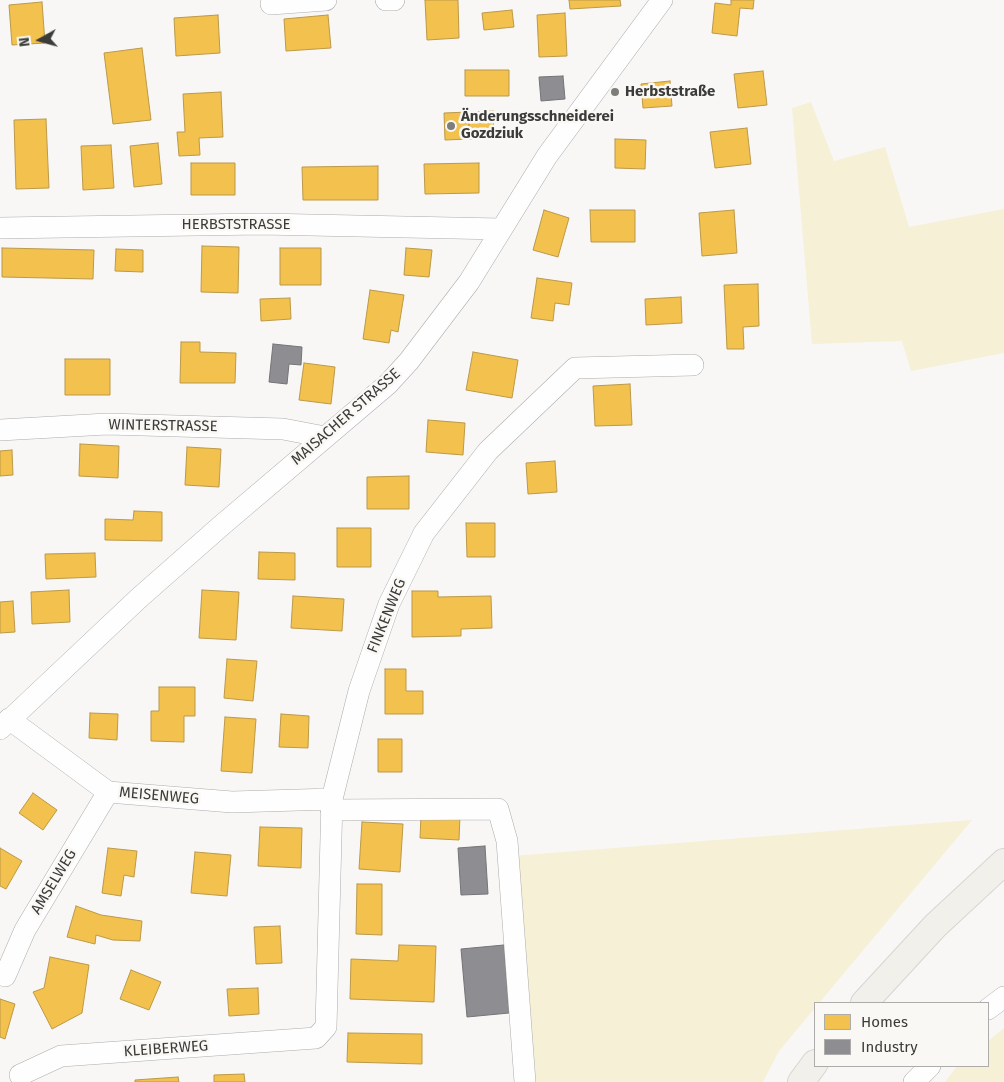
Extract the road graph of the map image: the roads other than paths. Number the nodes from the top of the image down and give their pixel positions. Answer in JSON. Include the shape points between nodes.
{"nodes":[{"id":1,"x":326,"y":0,"type":"edge"},
{"id":2,"x":662,"y":0,"type":"edge"},
{"id":3,"x":271,"y":4,"type":"dead end"},
{"id":4,"x":0,"y":228,"type":"edge"},
{"id":5,"x":501,"y":229,"type":"junction"},
{"id":6,"x":694,"y":365,"type":"dead end"},
{"id":7,"x":0,"y":430,"type":"edge"},
{"id":8,"x":325,"y":437,"type":"junction"},
{"id":9,"x":5,"y":724,"type":"edge"},
{"id":10,"x":108,"y":792,"type":"junction"},
{"id":11,"x":332,"y":804,"type":"junction"},
{"id":12,"x":1004,"y":862,"type":"edge"},
{"id":13,"x":5,"y":976,"type":"dead end"},
{"id":14,"x":1004,"y":998,"type":"edge"},
{"id":15,"x":865,"y":1002,"type":"edge"},
{"id":16,"x":989,"y":1008,"type":"edge"},
{"id":17,"x":316,"y":1038,"type":"joint"},
{"id":18,"x":814,"y":1064,"type":"edge"},
{"id":19,"x":929,"y":1067,"type":"edge"},
{"id":20,"x":20,"y":1075,"type":"dead end"},
{"id":21,"x":525,"y":1082,"type":"edge"},
{"id":22,"x":801,"y":1082,"type":"edge"},
{"id":23,"x":914,"y":1082,"type":"edge"}],
"edges":[{"from":1,"to":3,"type":"street"},
{"from":2,"to":5,"type":"street","name":"MAISACHER STRASSE","via":[[547,156]]},
{"from":4,"to":5,"type":"street","name":"HERBSTSTRASSE","via":[[262,224]]},
{"from":5,"to":8,"type":"street","name":"MAISACHER STRASSE","via":[[469,282],[409,361],[388,384]]},
{"from":6,"to":11,"type":"street","name":"FINKENWEG","via":[[575,368],[488,451],[424,533],[388,604],[359,692]]},
{"from":7,"to":8,"type":"street","name":"WINTERSTRASSE","via":[[107,424],[283,429]]},
{"from":8,"to":9,"type":"street","name":"MAISACHER STRASSE","via":[[182,560]]},
{"from":9,"to":10,"type":"street","name":"MEISENWEG"},
{"from":10,"to":11,"type":"street","name":"MEISENWEG","via":[[232,802]]},
{"from":10,"to":13,"type":"street","name":"AMSELWEG","via":[[25,930]]},
{"from":11,"to":17,"type":"street","name":"FINKENWEG","via":[[326,1026]]},
{"from":11,"to":21,"type":"street","name":"MEISENWEG","via":[[498,809],[507,841]]},
{"from":12,"to":15,"type":"main road","via":[[935,926]]},
{"from":14,"to":16,"type":"street"},
{"from":17,"to":20,"type":"street","name":"KLEIBERWEG","via":[[61,1056]]},
{"from":18,"to":22,"type":"main road"},
{"from":19,"to":23,"type":"street"}]}
